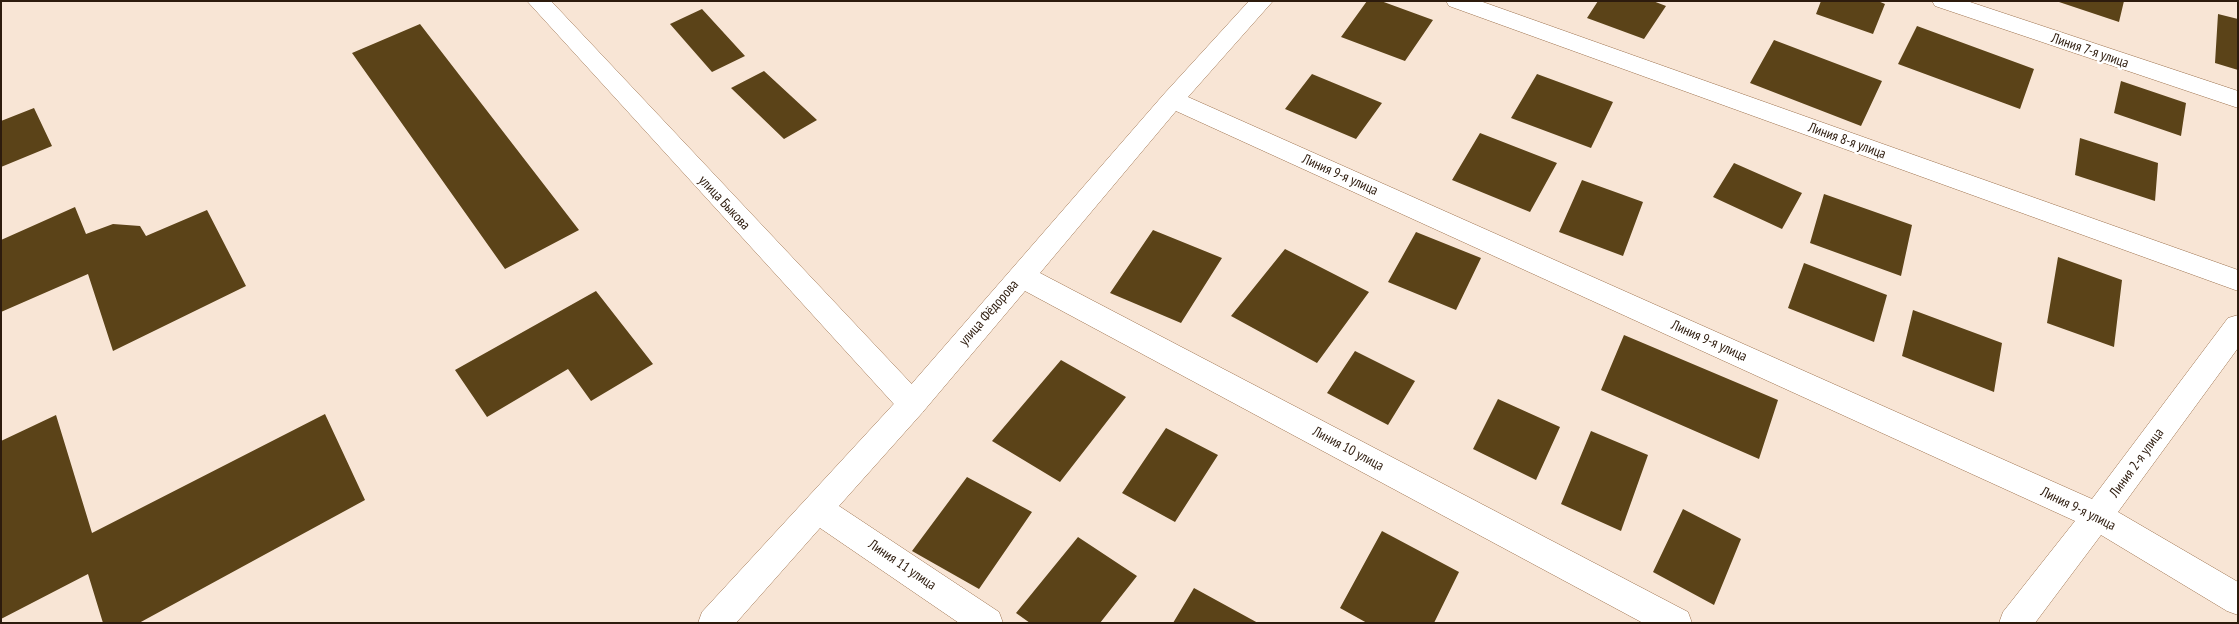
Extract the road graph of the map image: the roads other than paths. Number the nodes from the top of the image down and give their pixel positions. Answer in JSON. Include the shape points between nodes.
{"nodes":[{"id":1,"x":538,"y":1,"type":"edge"},
{"id":2,"x":1262,"y":1,"type":"edge"},
{"id":3,"x":1457,"y":1,"type":"edge"},
{"id":4,"x":1943,"y":1,"type":"edge"},
{"id":5,"x":1172,"y":100,"type":"junction"},
{"id":6,"x":2238,"y":100,"type":"edge"},
{"id":7,"x":1021,"y":276,"type":"junction"},
{"id":8,"x":2238,"y":281,"type":"edge"},
{"id":9,"x":2238,"y":326,"type":"edge"},
{"id":10,"x":912,"y":404,"type":"junction"},
{"id":11,"x":817,"y":508,"type":"junction"},
{"id":12,"x":2098,"y":516,"type":"junction"},
{"id":13,"x":2238,"y":600,"type":"edge"},
{"id":14,"x":714,"y":623,"type":"edge"},
{"id":15,"x":987,"y":623,"type":"edge"},
{"id":16,"x":1676,"y":623,"type":"edge"},
{"id":17,"x":2015,"y":623,"type":"edge"}],
"edges":[{"from":1,"to":10,"type":"street","name":"улица Быкова"},
{"from":2,"to":5,"type":"street","name":"улица Фёдорова"},
{"from":3,"to":8,"type":"street","name":"Линия 8-я улица"},
{"from":4,"to":6,"type":"street","name":"Линия 7-я улица"},
{"from":5,"to":7,"type":"street","name":"улица Фёдорова"},
{"from":5,"to":12,"type":"street","name":"Линия 9-я улица"},
{"from":7,"to":10,"type":"street","name":"улица Фёдорова"},
{"from":7,"to":16,"type":"street","name":"Линия 10 улица"},
{"from":9,"to":12,"type":"street","name":"Линия 2-я улица"},
{"from":10,"to":11,"type":"street","name":"улица Фёдорова"},
{"from":11,"to":14,"type":"street","name":"улица Фёдорова"},
{"from":11,"to":15,"type":"street","name":"Линия 11 улица"},
{"from":12,"to":13,"type":"street","name":"Линия 9-я улица"},
{"from":12,"to":17,"type":"street","name":"Линия 2-я улица"}]}
